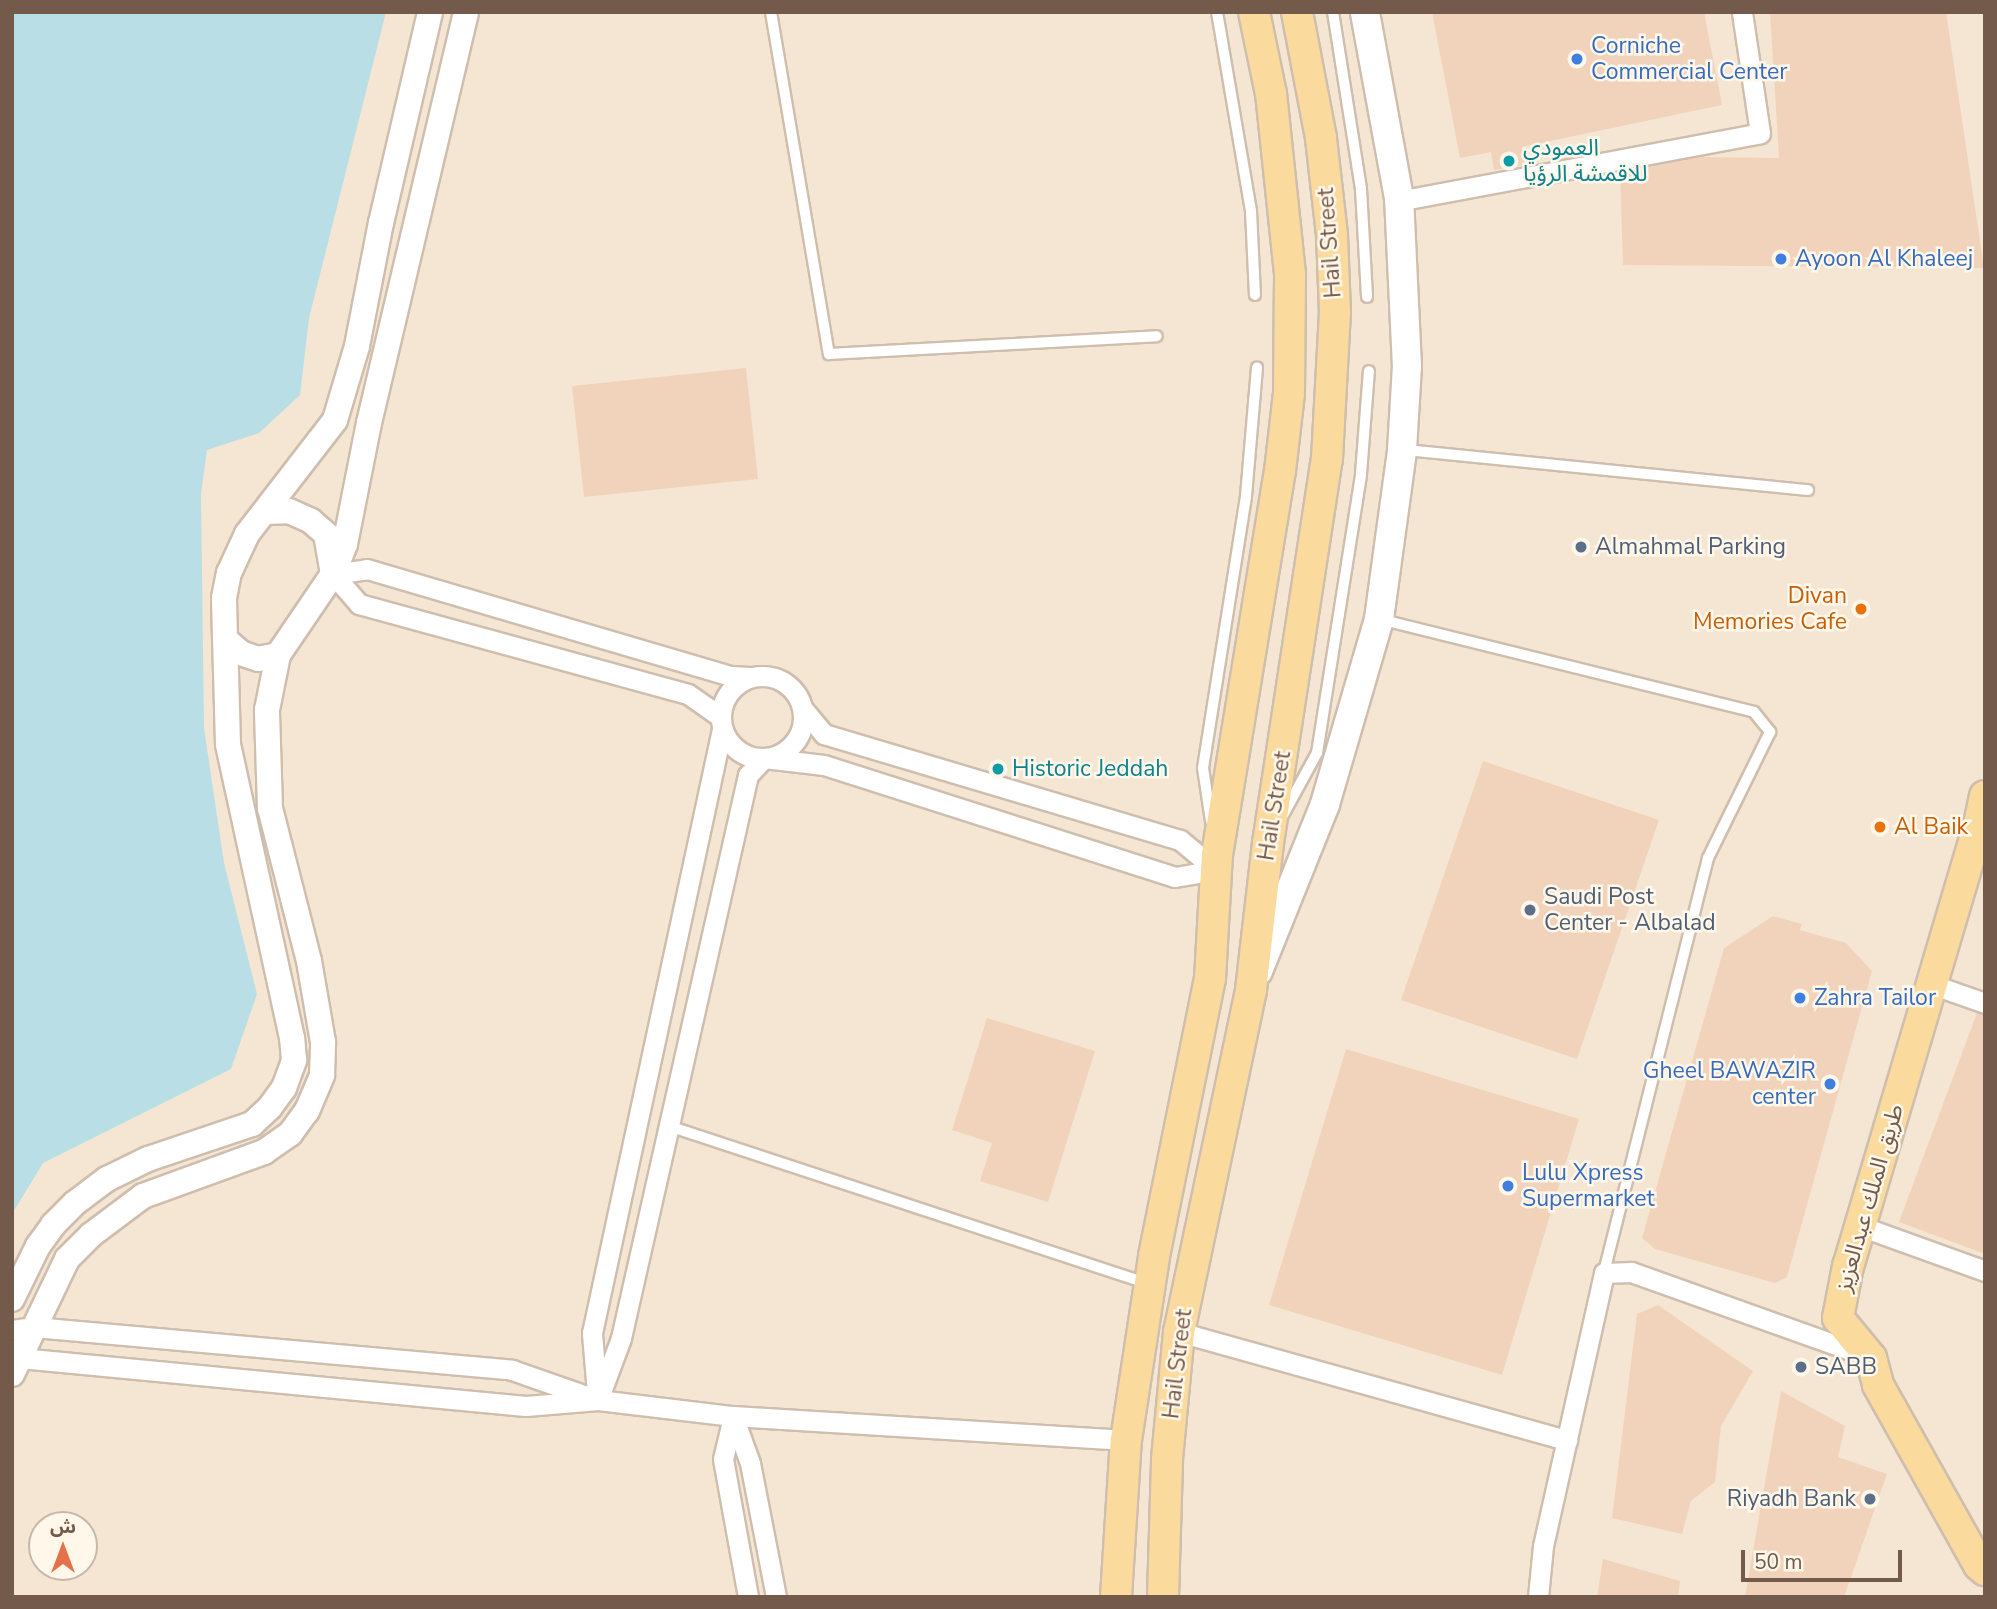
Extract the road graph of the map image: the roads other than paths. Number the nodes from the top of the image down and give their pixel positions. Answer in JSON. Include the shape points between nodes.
{"nodes":[{"id":1,"x":430,"y":12,"type":"edge"},
{"id":2,"x":466,"y":12,"type":"edge"},
{"id":3,"x":771,"y":12,"type":"edge"},
{"id":4,"x":1217,"y":12,"type":"edge"},
{"id":5,"x":1254,"y":12,"type":"edge"},
{"id":6,"x":1297,"y":12,"type":"edge"},
{"id":7,"x":1334,"y":12,"type":"edge"},
{"id":8,"x":1365,"y":12,"type":"edge"},
{"id":9,"x":1742,"y":12,"type":"edge"},
{"id":10,"x":1398,"y":201,"type":"junction"},
{"id":11,"x":1255,"y":295,"type":"dead end"},
{"id":12,"x":1367,"y":297,"type":"dead end"},
{"id":13,"x":1157,"y":336,"type":"dead end"},
{"id":14,"x":1257,"y":367,"type":"dead end"},
{"id":15,"x":1369,"y":371,"type":"dead end"},
{"id":16,"x":1402,"y":450,"type":"junction"},
{"id":17,"x":1808,"y":489,"type":"dead end"},
{"id":18,"x":265,"y":512,"type":"junction"},
{"id":19,"x":333,"y":574,"type":"junction"},
{"id":20,"x":1379,"y":619,"type":"junction"},
{"id":21,"x":225,"y":639,"type":"junction"},
{"id":22,"x":278,"y":655,"type":"junction"},
{"id":23,"x":751,"y":677,"type":"junction"},
{"id":24,"x":803,"y":709,"type":"junction"},
{"id":25,"x":721,"y":722,"type":"junction"},
{"id":26,"x":764,"y":758,"type":"junction"},
{"id":27,"x":1985,"y":796,"type":"edge"},
{"id":28,"x":1981,"y":829,"type":"edge"},
{"id":29,"x":1268,"y":843,"type":"junction"},
{"id":30,"x":1216,"y":862,"type":"junction"},
{"id":31,"x":1931,"y":984,"type":"junction"},
{"id":32,"x":1251,"y":990,"type":"junction"},
{"id":33,"x":1985,"y":1003,"type":"edge"},
{"id":34,"x":669,"y":1126,"type":"junction"},
{"id":35,"x":1860,"y":1226,"type":"junction"},
{"id":36,"x":1985,"y":1271,"type":"edge"},
{"id":37,"x":1604,"y":1273,"type":"junction"},
{"id":38,"x":1150,"y":1284,"type":"junction"},
{"id":39,"x":12,"y":1299,"type":"edge"},
{"id":40,"x":23,"y":1328,"type":"edge"},
{"id":41,"x":1179,"y":1332,"type":"junction"},
{"id":42,"x":1871,"y":1358,"type":"junction"},
{"id":43,"x":15,"y":1360,"type":"edge"},
{"id":44,"x":598,"y":1400,"type":"junction"},
{"id":45,"x":733,"y":1416,"type":"junction"},
{"id":46,"x":1126,"y":1440,"type":"junction"},
{"id":47,"x":1567,"y":1440,"type":"junction"},
{"id":48,"x":1985,"y":1570,"type":"edge"},
{"id":49,"x":748,"y":1597,"type":"edge"},
{"id":50,"x":776,"y":1597,"type":"edge"},
{"id":51,"x":1116,"y":1597,"type":"edge"},
{"id":52,"x":1163,"y":1597,"type":"edge"},
{"id":53,"x":1538,"y":1597,"type":"edge"}],
"edges":[{"from":1,"to":18,"type":"street","via":[[357,346],[335,420]]},
{"from":2,"to":19,"type":"street","via":[[345,544]]},
{"from":3,"to":13,"type":"lane","via":[[829,354]]},
{"from":4,"to":11,"type":"lane","via":[[1251,211]]},
{"from":5,"to":30,"type":"main road","name":"Hail Street","via":[[1271,94],[1290,274],[1289,393]]},
{"from":6,"to":29,"type":"main road","name":"Hail Street","via":[[1321,138],[1335,313],[1327,458]]},
{"from":7,"to":12,"type":"lane","via":[[1361,189]]},
{"from":8,"to":10,"type":"main road"},
{"from":9,"to":10,"type":"street","via":[[1760,132]]},
{"from":10,"to":16,"type":"main road","via":[[1407,367]]},
{"from":14,"to":30,"type":"lane","via":[[1246,496],[1203,768]]},
{"from":15,"to":29,"type":"lane","via":[[1361,474],[1317,753]]},
{"from":16,"to":17,"type":"lane"},
{"from":16,"to":20,"type":"main road"},
{"from":18,"to":19,"type":"street","via":[[289,511],[311,520],[326,534]]},
{"from":18,"to":21,"type":"street","via":[[247,534],[229,573]]},
{"from":19,"to":22,"type":"street"},
{"from":19,"to":23,"type":"street","via":[[367,569],[731,676]]},
{"from":19,"to":25,"type":"street","via":[[359,604],[688,694]]},
{"from":20,"to":32,"type":"main road","via":[[1325,804]]},
{"from":20,"to":37,"type":"lane","via":[[1754,712],[1770,732],[1708,858]]},
{"from":21,"to":22,"type":"street","via":[[241,653],[258,659]]},
{"from":21,"to":39,"type":"street","via":[[228,744],[294,1060],[284,1088],[252,1124],[148,1159],[107,1178],[75,1203],[38,1246]]},
{"from":22,"to":40,"type":"street","via":[[267,710],[270,808],[309,961],[323,1042],[322,1075],[307,1111],[290,1134],[264,1152],[143,1196],[91,1235],[67,1259]]},
{"from":23,"to":24,"type":"street","via":[[777,678],[798,696]]},
{"from":23,"to":25,"type":"street","via":[[729,692]]},
{"from":24,"to":26,"type":"street","via":[[803,723],[794,742],[778,755]]},
{"from":24,"to":30,"type":"street","via":[[824,734],[1180,840]]},
{"from":25,"to":26,"type":"street","via":[[738,750]]},
{"from":25,"to":44,"type":"street","via":[[592,1333]]},
{"from":26,"to":30,"type":"street","via":[[824,765],[1175,877]]},
{"from":26,"to":34,"type":"street","via":[[748,775]]},
{"from":27,"to":28,"type":"main road","name":"طريق الملك عبدالعزيز"},
{"from":28,"to":31,"type":"main road","name":"طريق الملك عبدالعزيز"},
{"from":29,"to":32,"type":"main road","name":"Hail Street"},
{"from":30,"to":38,"type":"main road","name":"Hail Street","via":[[1210,979]]},
{"from":31,"to":33,"type":"street"},
{"from":31,"to":35,"type":"main road","name":"طريق الملك عبدالعزيز"},
{"from":32,"to":41,"type":"main road","name":"Hail Street"},
{"from":34,"to":38,"type":"lane"},
{"from":34,"to":44,"type":"street","via":[[621,1339]]},
{"from":35,"to":36,"type":"street"},
{"from":35,"to":42,"type":"main road","name":"طريق الملك عبدالعزيز","via":[[1838,1318]]},
{"from":37,"to":42,"type":"street","via":[[1631,1272]]},
{"from":37,"to":47,"type":"street"},
{"from":38,"to":46,"type":"main road","name":"Hail Street"},
{"from":40,"to":43,"type":"street"},
{"from":40,"to":44,"type":"street","via":[[512,1370]]},
{"from":41,"to":47,"type":"street"},
{"from":41,"to":52,"type":"main road","name":"Hail Street","via":[[1167,1459]]},
{"from":42,"to":48,"type":"main road","name":"طريق الملك عبدالعزيز","via":[[1878,1385]]},
{"from":43,"to":44,"type":"street","via":[[526,1406]]},
{"from":44,"to":45,"type":"street"},
{"from":45,"to":46,"type":"street"},
{"from":45,"to":49,"type":"street","via":[[723,1459]]},
{"from":45,"to":50,"type":"street","via":[[750,1463]]},
{"from":46,"to":51,"type":"main road","name":"Hail Street"},
{"from":47,"to":53,"type":"street"}]}
